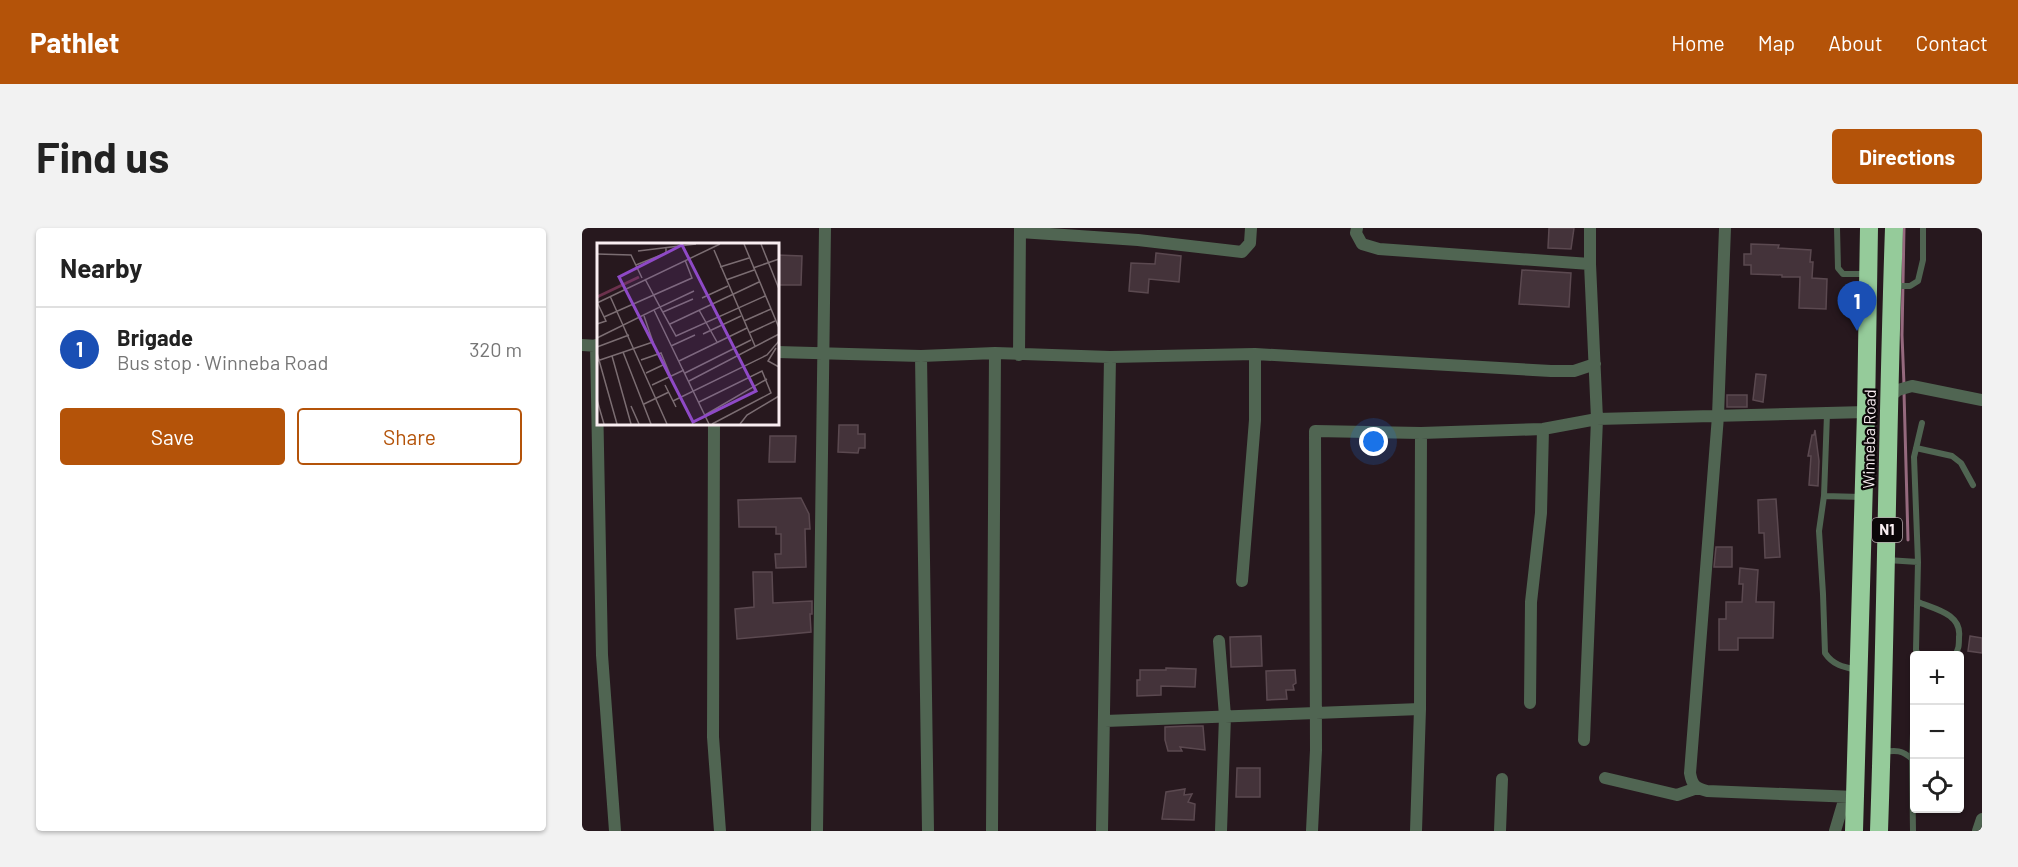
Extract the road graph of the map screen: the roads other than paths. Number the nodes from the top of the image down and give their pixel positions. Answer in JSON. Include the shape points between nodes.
{"nodes":[{"id":1,"x":825,"y":228,"type":"edge"},
{"id":2,"x":1251,"y":228,"type":"edge"},
{"id":3,"x":1357,"y":228,"type":"edge"},
{"id":4,"x":1590,"y":228,"type":"edge"},
{"id":5,"x":1725,"y":228,"type":"edge"},
{"id":6,"x":1837,"y":228,"type":"edge"},
{"id":7,"x":1869,"y":228,"type":"edge"},
{"id":8,"x":1894,"y":228,"type":"edge"},
{"id":9,"x":1923,"y":228,"type":"edge"},
{"id":10,"x":1020,"y":230,"type":"edge"},
{"id":11,"x":1139,"y":234,"type":"edge"},
{"id":12,"x":1590,"y":264,"type":"junction"},
{"id":13,"x":1869,"y":274,"type":"junction"},
{"id":14,"x":1892,"y":285,"type":"junction"},
{"id":15,"x":582,"y":345,"type":"edge"},
{"id":16,"x":597,"y":345,"type":"edge"},
{"id":17,"x":778,"y":352,"type":"edge"},
{"id":18,"x":824,"y":353,"type":"junction"},
{"id":19,"x":995,"y":353,"type":"junction"},
{"id":20,"x":1255,"y":354,"type":"junction"},
{"id":21,"x":1019,"y":355,"type":"junction"},
{"id":22,"x":921,"y":356,"type":"junction"},
{"id":23,"x":1110,"y":357,"type":"junction"},
{"id":24,"x":1595,"y":364,"type":"junction"},
{"id":25,"x":1888,"y":398,"type":"junction"},
{"id":26,"x":1982,"y":400,"type":"edge"},
{"id":27,"x":1866,"y":412,"type":"junction"},
{"id":28,"x":1827,"y":413,"type":"junction"},
{"id":29,"x":1718,"y":416,"type":"junction"},
{"id":30,"x":1597,"y":419,"type":"junction"},
{"id":31,"x":1922,"y":423,"type":"dead end"},
{"id":32,"x":598,"y":424,"type":"edge"},
{"id":33,"x":714,"y":424,"type":"edge"},
{"id":34,"x":1543,"y":429,"type":"junction"},
{"id":35,"x":1421,"y":433,"type":"junction"},
{"id":36,"x":1916,"y":448,"type":"junction"},
{"id":37,"x":1973,"y":485,"type":"dead end"},
{"id":38,"x":1824,"y":496,"type":"junction"},
{"id":39,"x":1863,"y":497,"type":"junction"},
{"id":40,"x":1887,"y":560,"type":"junction"},
{"id":41,"x":1917,"y":562,"type":"junction"},
{"id":42,"x":1242,"y":581,"type":"dead end"},
{"id":43,"x":1918,"y":602,"type":"junction"},
{"id":44,"x":1219,"y":641,"type":"dead end"},
{"id":45,"x":1916,"y":651,"type":"edge"},
{"id":46,"x":1958,"y":651,"type":"edge"},
{"id":47,"x":1858,"y":670,"type":"junction"},
{"id":48,"x":1530,"y":704,"type":"dead end"},
{"id":49,"x":1420,"y":709,"type":"junction"},
{"id":50,"x":1316,"y":713,"type":"junction"},
{"id":51,"x":1225,"y":716,"type":"junction"},
{"id":52,"x":1105,"y":721,"type":"junction"},
{"id":53,"x":1584,"y":740,"type":"dead end"},
{"id":54,"x":1882,"y":752,"type":"junction"},
{"id":55,"x":1910,"y":757,"type":"edge"},
{"id":56,"x":1605,"y":778,"type":"dead end"},
{"id":57,"x":1502,"y":779,"type":"dead end"},
{"id":58,"x":1697,"y":788,"type":"junction"},
{"id":59,"x":1850,"y":797,"type":"junction"},
{"id":60,"x":1913,"y":813,"type":"edge"},
{"id":61,"x":1982,"y":819,"type":"edge"},
{"id":62,"x":615,"y":831,"type":"edge"},
{"id":63,"x":720,"y":831,"type":"edge"},
{"id":64,"x":818,"y":831,"type":"edge"},
{"id":65,"x":928,"y":831,"type":"edge"},
{"id":66,"x":992,"y":831,"type":"edge"},
{"id":67,"x":1102,"y":831,"type":"edge"},
{"id":68,"x":1221,"y":831,"type":"edge"},
{"id":69,"x":1312,"y":831,"type":"edge"},
{"id":70,"x":1416,"y":831,"type":"edge"},
{"id":71,"x":1500,"y":831,"type":"edge"},
{"id":72,"x":1835,"y":831,"type":"edge"},
{"id":73,"x":1854,"y":831,"type":"edge"},
{"id":74,"x":1879,"y":831,"type":"edge"},
{"id":75,"x":1913,"y":831,"type":"edge"},
{"id":76,"x":1978,"y":831,"type":"edge"}],
"edges":[{"from":1,"to":18,"type":"street"},
{"from":2,"to":11,"type":"street","via":[[1250,243],[1242,252]]},
{"from":3,"to":12,"type":"street","via":[[1362,244],[1379,249]]},
{"from":4,"to":12,"type":"street"},
{"from":5,"to":29,"type":"street"},
{"from":6,"to":13,"type":"lane","via":[[1838,268],[1843,274]]},
{"from":7,"to":13,"type":"highway","name":"Winneba Road","number":"N1"},
{"from":8,"to":14,"type":"highway","name":"Winneba Road","number":"N1"},
{"from":9,"to":14,"type":"lane","via":[[1923,260],[1918,281],[1910,286]]},
{"from":10,"to":11,"type":"street"},
{"from":10,"to":21,"type":"street"},
{"from":12,"to":24,"type":"street"},
{"from":13,"to":27,"type":"highway","name":"Winneba Road","number":"N1"},
{"from":14,"to":25,"type":"highway","name":"Winneba Road","number":"N1"},
{"from":15,"to":16,"type":"street"},
{"from":17,"to":18,"type":"street"},
{"from":18,"to":22,"type":"street"},
{"from":18,"to":64,"type":"street"},
{"from":19,"to":21,"type":"street"},
{"from":19,"to":22,"type":"street"},
{"from":19,"to":66,"type":"street"},
{"from":20,"to":23,"type":"street"},
{"from":20,"to":24,"type":"street","via":[[1551,371],[1574,371]]},
{"from":20,"to":42,"type":"street","via":[[1255,420]]},
{"from":21,"to":23,"type":"street"},
{"from":22,"to":65,"type":"street"},
{"from":23,"to":52,"type":"street"},
{"from":24,"to":30,"type":"street"},
{"from":25,"to":26,"type":"street","via":[[1912,386]]},
{"from":25,"to":40,"type":"highway","name":"Winneba Road","number":"N1"},
{"from":27,"to":28,"type":"street"},
{"from":27,"to":39,"type":"highway","name":"Winneba Road","number":"N1"},
{"from":28,"to":29,"type":"street"},
{"from":28,"to":38,"type":"lane"},
{"from":29,"to":30,"type":"street"},
{"from":29,"to":58,"type":"street","via":[[1690,773],[1691,783]]},
{"from":30,"to":34,"type":"street"},
{"from":30,"to":53,"type":"street"},
{"from":31,"to":36,"type":"lane"},
{"from":32,"to":62,"type":"street","via":[[602,655]]},
{"from":33,"to":63,"type":"street","via":[[713,737]]},
{"from":34,"to":35,"type":"street"},
{"from":34,"to":48,"type":"street","via":[[1541,513],[1531,603]]},
{"from":35,"to":49,"type":"street"},
{"from":35,"to":50,"type":"street","via":[[1315,431]]},
{"from":36,"to":37,"type":"lane","via":[[1957,459]]},
{"from":36,"to":41,"type":"lane"},
{"from":38,"to":39,"type":"lane"},
{"from":38,"to":47,"type":"lane","via":[[1819,531],[1825,653],[1839,666]]},
{"from":39,"to":47,"type":"highway","name":"Winneba Road","number":"N1"},
{"from":40,"to":41,"type":"lane"},
{"from":40,"to":54,"type":"highway","name":"Winneba Road","number":"N1"},
{"from":41,"to":43,"type":"lane"},
{"from":43,"to":45,"type":"lane"},
{"from":43,"to":46,"type":"lane","via":[[1956,621],[1960,629]]},
{"from":44,"to":51,"type":"street"},
{"from":47,"to":59,"type":"highway","name":"Winneba Road","number":"N1"},
{"from":49,"to":50,"type":"street"},
{"from":49,"to":70,"type":"street"},
{"from":50,"to":51,"type":"street"},
{"from":50,"to":69,"type":"street"},
{"from":51,"to":52,"type":"street"},
{"from":51,"to":68,"type":"street"},
{"from":52,"to":67,"type":"street"},
{"from":54,"to":55,"type":"lane","via":[[1896,750]]},
{"from":54,"to":74,"type":"highway","name":"Winneba Road","number":"N1"},
{"from":56,"to":58,"type":"street","via":[[1677,795]]},
{"from":57,"to":71,"type":"street"},
{"from":58,"to":59,"type":"street"},
{"from":59,"to":72,"type":"street"},
{"from":59,"to":73,"type":"highway","name":"Winneba Road","number":"N1"},
{"from":60,"to":75,"type":"lane"},
{"from":61,"to":76,"type":"street"}]}
